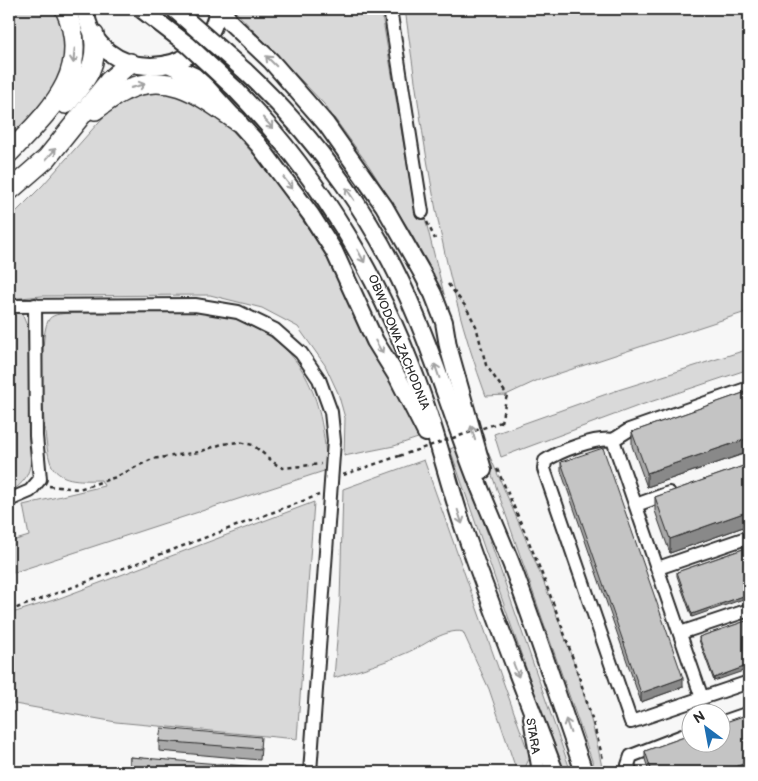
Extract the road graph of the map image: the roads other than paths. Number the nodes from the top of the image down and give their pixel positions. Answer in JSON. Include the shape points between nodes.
{"nodes":[{"id":1,"x":65,"y":9,"type":"edge"},
{"id":2,"x":85,"y":9,"type":"edge"},
{"id":3,"x":141,"y":9,"type":"edge"},
{"id":4,"x":174,"y":9,"type":"edge"},
{"id":5,"x":218,"y":9,"type":"edge"},
{"id":6,"x":222,"y":9,"type":"edge"},
{"id":7,"x":390,"y":9,"type":"edge"},
{"id":8,"x":94,"y":35,"type":"junction"},
{"id":9,"x":130,"y":63,"type":"junction"},
{"id":10,"x":168,"y":64,"type":"junction"},
{"id":11,"x":81,"y":119,"type":"junction"},
{"id":12,"x":237,"y":121,"type":"junction"},
{"id":13,"x":9,"y":152,"type":"edge"},
{"id":14,"x":9,"y":162,"type":"edge"},
{"id":15,"x":9,"y":191,"type":"edge"},
{"id":16,"x":422,"y":212,"type":"road end"},
{"id":17,"x":35,"y":304,"type":"junction"},
{"id":18,"x":9,"y":306,"type":"edge"},
{"id":19,"x":749,"y":388,"type":"edge"},
{"id":20,"x":613,"y":440,"type":"junction"},
{"id":21,"x":445,"y":470,"type":"junction"},
{"id":22,"x":683,"y":488,"type":"edge"},
{"id":23,"x":9,"y":500,"type":"edge"},
{"id":24,"x":636,"y":505,"type":"junction"},
{"id":25,"x":749,"y":538,"type":"edge"},
{"id":26,"x":511,"y":564,"type":"junction"},
{"id":27,"x":658,"y":568,"type":"junction"},
{"id":28,"x":749,"y":610,"type":"edge"},
{"id":29,"x":680,"y":633,"type":"junction"},
{"id":30,"x":749,"y":682,"type":"edge"},
{"id":31,"x":702,"y":698,"type":"junction"},
{"id":32,"x":528,"y":700,"type":"junction"},
{"id":33,"x":749,"y":713,"type":"edge"},
{"id":34,"x":730,"y":720,"type":"edge"},
{"id":35,"x":680,"y":737,"type":"edge"},
{"id":36,"x":312,"y":770,"type":"edge"},
{"id":37,"x":536,"y":772,"type":"edge"},
{"id":38,"x":555,"y":772,"type":"edge"},
{"id":39,"x":584,"y":772,"type":"edge"},
{"id":40,"x":631,"y":772,"type":"edge"}],
"edges":[{"from":1,"to":13,"type":"highway","one_way":true,"via":[[75,41],[69,79],[41,119]]},
{"from":2,"to":8,"type":"main road"},
{"from":3,"to":21,"type":"main road","name":"OBWODOWA ZACHODNIA","one_way":true,"bridge":true,"via":[[188,45],[277,133],[340,220],[371,274],[396,329],[426,404]]},
{"from":26,"to":4,"type":"main road","name":"OBWODOWA ZACHODNIA","one_way":true,"bridge":true,"via":[[419,322],[362,212],[292,116]]},
{"from":5,"to":10,"type":"main road","via":[[212,29],[194,52]]},
{"from":26,"to":6,"type":"main road","one_way":true,"via":[[444,322],[429,286],[384,206],[351,157],[301,94],[230,22]]},
{"from":7,"to":16,"type":"street"},
{"from":8,"to":9,"type":"main road","via":[[116,57]]},
{"from":8,"to":14,"type":"highway","via":[[94,61],[86,77],[40,134]]},
{"from":9,"to":10,"type":"main road"},
{"from":9,"to":11,"type":"highway","via":[[110,81]]},
{"from":10,"to":12,"type":"main road","via":[[200,81]]},
{"from":11,"to":12,"type":"highway","one_way":true,"via":[[121,92],[153,83],[192,91]]},
{"from":15,"to":11,"type":"highway","one_way":true,"via":[[47,158]]},
{"from":12,"to":21,"type":"main road","one_way":true,"via":[[292,188],[334,251],[375,341],[398,378]]},
{"from":17,"to":18,"type":"street"},
{"from":17,"to":23,"type":"street","via":[[36,436],[40,479],[30,491]]},
{"from":17,"to":36,"type":"street","via":[[195,305],[238,312],[275,330],[301,353],[319,379],[331,412],[334,465]]},
{"from":19,"to":20,"type":"street","via":[[629,430]]},
{"from":20,"to":24,"type":"street"},
{"from":20,"to":31,"type":"street","via":[[604,439],[554,455],[546,461],[544,469],[631,722]]},
{"from":21,"to":32,"type":"main road","name":"OBWODOWA ZACHODNIA","one_way":true},
{"from":22,"to":24,"type":"street"},
{"from":24,"to":27,"type":"street"},
{"from":25,"to":27,"type":"street"},
{"from":39,"to":26,"type":"main road","name":"OBWODOWA ZACHODNIA","one_way":true},
{"from":27,"to":29,"type":"street"},
{"from":28,"to":29,"type":"street"},
{"from":29,"to":31,"type":"street"},
{"from":30,"to":31,"type":"street"},
{"from":32,"to":37,"type":"street","name":"STARA","via":[[538,766]]},
{"from":32,"to":38,"type":"main road","name":"OBWODOWA ZACHODNIA"},
{"from":33,"to":34,"type":"street"},
{"from":35,"to":40,"type":"street","via":[[631,756],[628,765]]}]}
